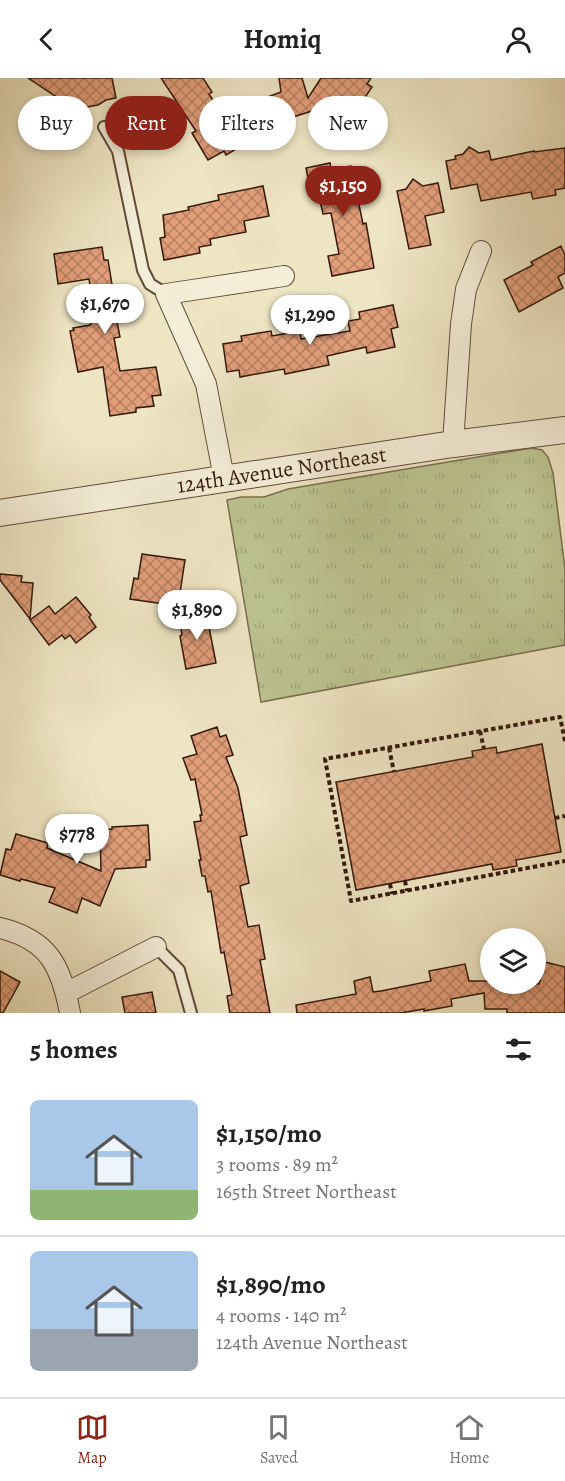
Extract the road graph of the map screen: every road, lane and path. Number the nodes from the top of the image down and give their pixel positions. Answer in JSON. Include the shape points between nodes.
{"nodes":[{"id":1,"x":104,"y":127,"type":"dead end"},
{"id":2,"x":481,"y":251,"type":"dead end"},
{"id":3,"x":284,"y":276,"type":"dead end"},
{"id":4,"x":166,"y":294,"type":"junction"},
{"id":5,"x":565,"y":430,"type":"edge"},
{"id":6,"x":453,"y":444,"type":"junction"},
{"id":7,"x":224,"y":478,"type":"junction"},
{"id":8,"x":0,"y":513,"type":"edge"},
{"id":9,"x":480,"y":731,"type":"junction"},
{"id":10,"x":565,"y":741,"type":"edge"},
{"id":11,"x":389,"y":748,"type":"junction"},
{"id":12,"x":483,"y":749,"type":"dead end"},
{"id":13,"x":394,"y":772,"type":"dead end"},
{"id":14,"x":339,"y":800,"type":"dead end"},
{"id":15,"x":333,"y":802,"type":"junction"},
{"id":16,"x":565,"y":816,"type":"edge"},
{"id":17,"x":555,"y":818,"type":"dead end"},
{"id":18,"x":565,"y":861,"type":"edge"},
{"id":19,"x":352,"y":870,"type":"dead end"},
{"id":20,"x":346,"y":871,"type":"junction"},
{"id":21,"x":405,"y":881,"type":"dead end"},
{"id":22,"x":390,"y":884,"type":"dead end"},
{"id":23,"x":407,"y":891,"type":"junction"},
{"id":24,"x":392,"y":894,"type":"junction"},
{"id":25,"x":0,"y":928,"type":"edge"},
{"id":26,"x":156,"y":947,"type":"joint"},
{"id":27,"x":66,"y":993,"type":"junction"},
{"id":28,"x":70,"y":1013,"type":"edge"},
{"id":29,"x":191,"y":1013,"type":"edge"}],
"edges":[{"from":1,"to":4,"type":"lane","via":[[118,150],[143,270],[150,284]]},
{"from":2,"to":6,"type":"street","via":[[466,289]]},
{"from":3,"to":4,"type":"street"},
{"from":4,"to":7,"type":"street","via":[[206,384]]},
{"from":5,"to":6,"type":"street","name":"124th Avenue Northeast"},
{"from":6,"to":7,"type":"street","name":"124th Avenue Northeast"},
{"from":7,"to":8,"type":"street","name":"124th Avenue Northeast"},
{"from":9,"to":10,"type":"path","via":[[560,717]]},
{"from":9,"to":11,"type":"path"},
{"from":9,"to":12,"type":"path"},
{"from":11,"to":13,"type":"path"},
{"from":11,"to":15,"type":"path","via":[[325,759]]},
{"from":14,"to":15,"type":"path"},
{"from":15,"to":20,"type":"path"},
{"from":16,"to":17,"type":"path"},
{"from":18,"to":23,"type":"path"},
{"from":19,"to":20,"type":"path"},
{"from":20,"to":24,"type":"path","via":[[351,901]]},
{"from":21,"to":23,"type":"path"},
{"from":22,"to":24,"type":"path"},
{"from":23,"to":24,"type":"path"},
{"from":25,"to":27,"type":"street","via":[[44,948]]},
{"from":26,"to":27,"type":"street"},
{"from":26,"to":29,"type":"lane","via":[[179,970]]},
{"from":27,"to":28,"type":"street"}]}
